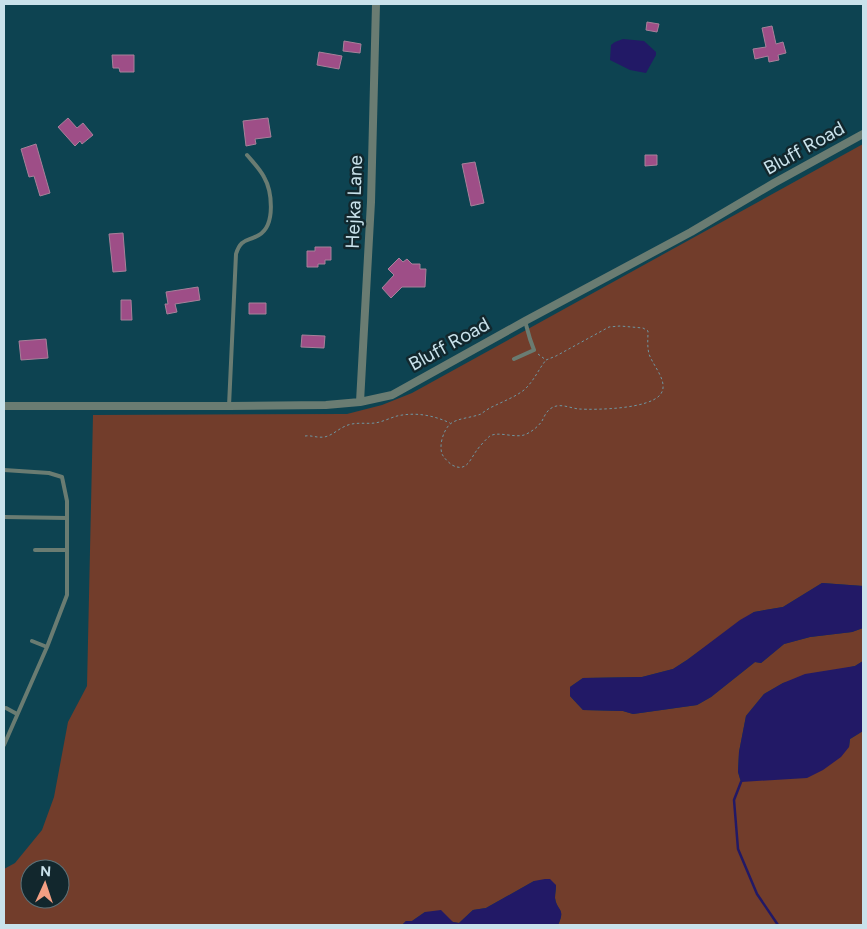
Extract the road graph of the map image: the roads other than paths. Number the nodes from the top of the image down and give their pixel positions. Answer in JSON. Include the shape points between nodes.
{"nodes":[{"id":1,"x":376,"y":4,"type":"edge"},
{"id":2,"x":863,"y":134,"type":"edge"},
{"id":3,"x":247,"y":155,"type":"dead end"},
{"id":4,"x":526,"y":321,"type":"junction"},
{"id":5,"x":514,"y":359,"type":"dead end"},
{"id":6,"x":360,"y":402,"type":"junction"},
{"id":7,"x":4,"y":406,"type":"edge"},
{"id":8,"x":229,"y":406,"type":"junction"},
{"id":9,"x":4,"y":470,"type":"edge"},
{"id":10,"x":4,"y":517,"type":"edge"},
{"id":11,"x":67,"y":518,"type":"junction"},
{"id":12,"x":35,"y":550,"type":"dead end"},
{"id":13,"x":67,"y":550,"type":"junction"},
{"id":14,"x":32,"y":641,"type":"dead end"},
{"id":15,"x":47,"y":647,"type":"junction"},
{"id":16,"x":6,"y":708,"type":"dead end"},
{"id":17,"x":17,"y":714,"type":"junction"},
{"id":18,"x":4,"y":744,"type":"edge"}],
"edges":[{"from":1,"to":6,"type":"street","name":"Hejka Lane","via":[[371,202]]},
{"from":2,"to":4,"type":"street","name":"Bluff Road"},
{"from":3,"to":8,"type":"lane","via":[[263,174],[271,206],[269,222],[261,234],[239,246],[236,254]]},
{"from":4,"to":5,"type":"lane","via":[[534,350]]},
{"from":4,"to":6,"type":"street","name":"Bluff Road","via":[[392,394]]},
{"from":6,"to":8,"type":"street","name":"Bluff Road"},
{"from":7,"to":8,"type":"street","name":"Bluff Road"},
{"from":9,"to":11,"type":"lane","via":[[62,477]]},
{"from":10,"to":11,"type":"lane"},
{"from":11,"to":13,"type":"lane"},
{"from":12,"to":13,"type":"lane"},
{"from":13,"to":15,"type":"lane","via":[[67,595]]},
{"from":14,"to":15,"type":"lane"},
{"from":15,"to":17,"type":"lane"},
{"from":16,"to":17,"type":"lane"},
{"from":17,"to":18,"type":"lane"}]}
